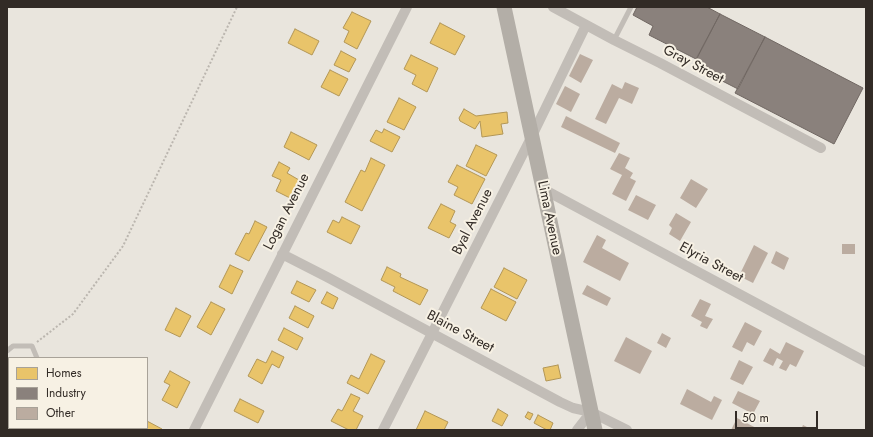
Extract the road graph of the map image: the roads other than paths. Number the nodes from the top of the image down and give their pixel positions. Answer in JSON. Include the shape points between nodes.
{"nodes":[{"id":1,"x":407,"y":7,"type":"edge"},
{"id":2,"x":504,"y":7,"type":"edge"},
{"id":3,"x":553,"y":7,"type":"edge"},
{"id":4,"x":631,"y":7,"type":"edge"},
{"id":5,"x":586,"y":25,"type":"junction"},
{"id":6,"x":614,"y":40,"type":"junction"},
{"id":7,"x":532,"y":136,"type":"junction"},
{"id":8,"x":821,"y":148,"type":"dead end"},
{"id":9,"x":543,"y":189,"type":"junction"},
{"id":10,"x":282,"y":254,"type":"junction"},
{"id":11,"x":432,"y":333,"type":"junction"},
{"id":12,"x":7,"y":351,"type":"edge"},
{"id":13,"x":37,"y":357,"type":"edge"},
{"id":14,"x":866,"y":362,"type":"edge"},
{"id":15,"x":591,"y":412,"type":"junction"},
{"id":16,"x":194,"y":430,"type":"edge"},
{"id":17,"x":383,"y":430,"type":"edge"},
{"id":18,"x":577,"y":430,"type":"edge"},
{"id":19,"x":595,"y":430,"type":"edge"},
{"id":20,"x":627,"y":430,"type":"edge"}],
"edges":[{"from":1,"to":10,"type":"street","name":"Logan Avenue"},
{"from":2,"to":7,"type":"street","name":"Lima Avenue"},
{"from":3,"to":5,"type":"street","name":"Gray Street"},
{"from":4,"to":6,"type":"lane"},
{"from":5,"to":6,"type":"street","name":"Gray Street"},
{"from":5,"to":7,"type":"street","name":"Byal Avenue"},
{"from":6,"to":8,"type":"street","name":"Gray Street"},
{"from":7,"to":9,"type":"street","name":"Lima Avenue"},
{"from":7,"to":11,"type":"street","name":"Byal Avenue"},
{"from":9,"to":14,"type":"street","name":"Elyria Street"},
{"from":9,"to":15,"type":"street","name":"Lima Avenue"},
{"from":10,"to":11,"type":"street","name":"Blaine Street"},
{"from":10,"to":16,"type":"street","name":"Logan Avenue"},
{"from":11,"to":15,"type":"street","name":"Blaine Street","via":[[560,402]]},
{"from":11,"to":17,"type":"street","name":"Byal Avenue"},
{"from":12,"to":13,"type":"lane","via":[[13,346],[32,346]]},
{"from":15,"to":18,"type":"street"},
{"from":15,"to":19,"type":"street","name":"Lima Avenue"},
{"from":15,"to":20,"type":"street","name":"Blaine Street"}]}
